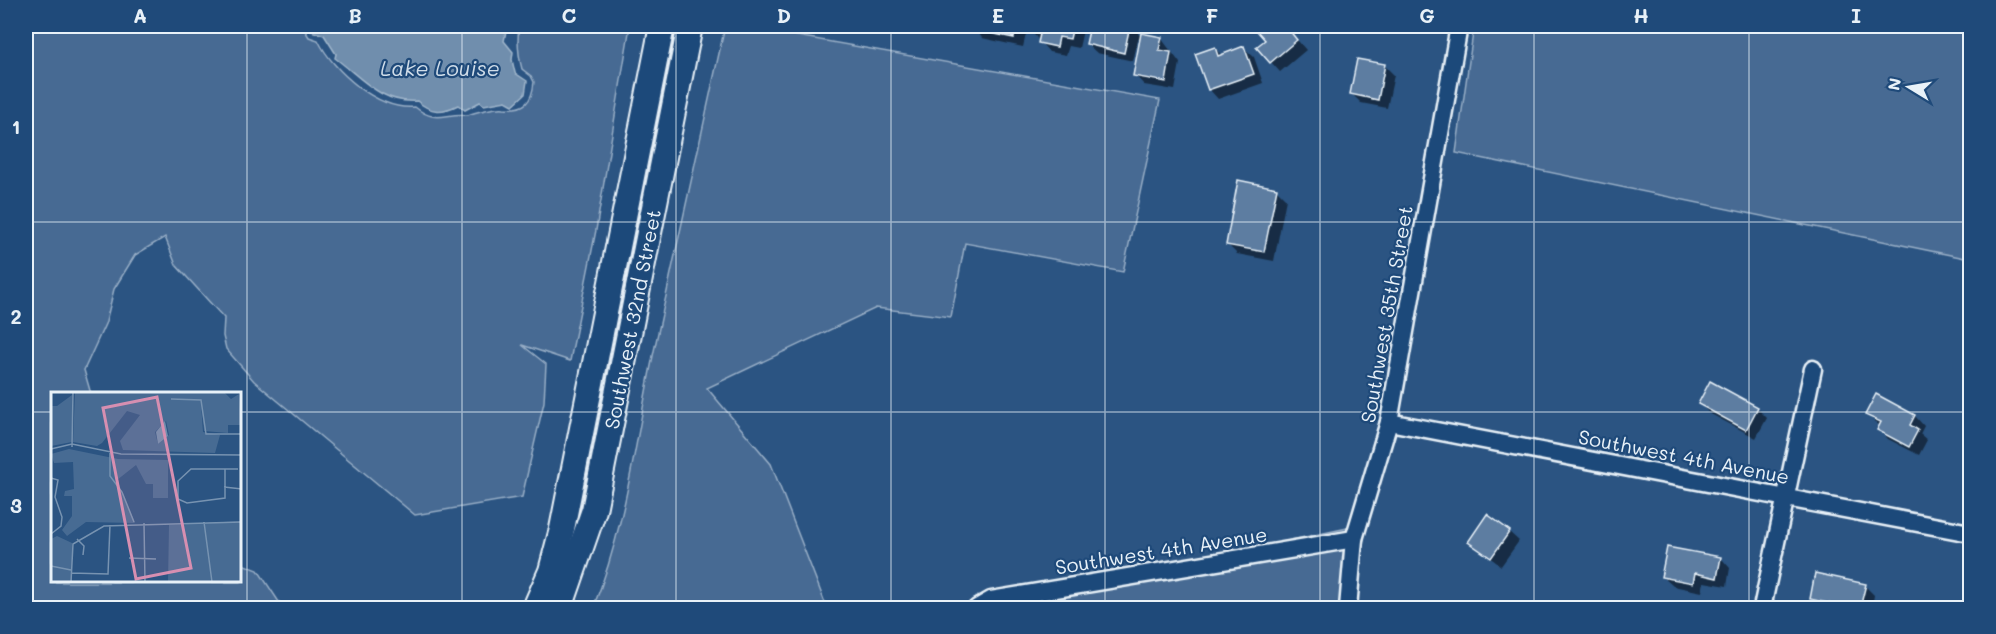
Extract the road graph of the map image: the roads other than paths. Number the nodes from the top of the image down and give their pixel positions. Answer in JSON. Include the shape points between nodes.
{"nodes":[{"id":1,"x":662,"y":26,"type":"edge"},
{"id":2,"x":690,"y":26,"type":"edge"},
{"id":3,"x":1459,"y":26,"type":"edge"},
{"id":4,"x":1813,"y":369,"type":"dead end"},
{"id":5,"x":1389,"y":422,"type":"junction"},
{"id":6,"x":1784,"y":496,"type":"junction"},
{"id":7,"x":1971,"y":533,"type":"edge"},
{"id":8,"x":1354,"y":539,"type":"junction"},
{"id":9,"x":535,"y":609,"type":"edge"},
{"id":10,"x":560,"y":609,"type":"edge"},
{"id":11,"x":977,"y":609,"type":"edge"},
{"id":12,"x":1348,"y":609,"type":"edge"},
{"id":13,"x":1762,"y":609,"type":"edge"}],
"edges":[{"from":1,"to":9,"type":"main road","name":"Southwest 32nd Street","via":[[562,529],[551,571]]},
{"from":2,"to":10,"type":"main road","name":"Southwest 32nd Street","via":[[594,510]]},
{"from":3,"to":5,"type":"street","name":"Southwest 35th Street"},
{"from":4,"to":6,"type":"street"},
{"from":5,"to":6,"type":"street","name":"Southwest 4th Avenue"},
{"from":5,"to":8,"type":"street","name":"Southwest 35th Street"},
{"from":6,"to":7,"type":"street","name":"Southwest 4th Avenue"},
{"from":6,"to":13,"type":"street"},
{"from":8,"to":11,"type":"street","name":"Southwest 4th Avenue","via":[[991,600]]},
{"from":8,"to":12,"type":"street","name":"Southwest 35th Street"}]}
